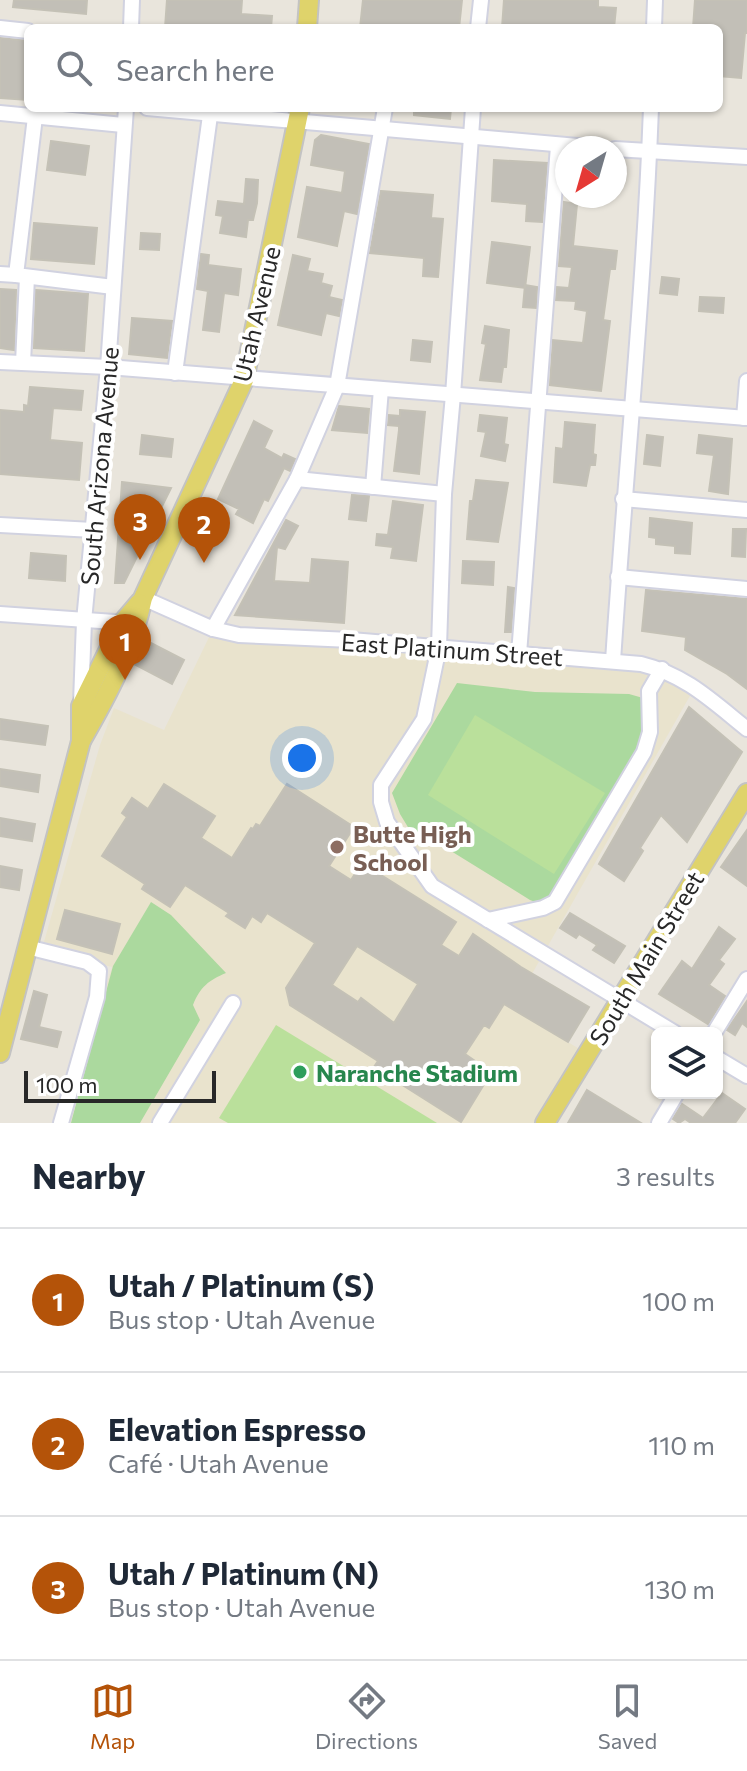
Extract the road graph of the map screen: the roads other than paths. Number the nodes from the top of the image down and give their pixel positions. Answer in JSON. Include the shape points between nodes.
{"nodes":[{"id":1,"x":132,"y":0,"type":"edge"},
{"id":2,"x":309,"y":0,"type":"edge"},
{"id":3,"x":481,"y":0,"type":"edge"},
{"id":4,"x":655,"y":0,"type":"edge"},
{"id":5,"x":131,"y":24,"type":"edge"},
{"id":6,"x":307,"y":24,"type":"edge"},
{"id":7,"x":478,"y":24,"type":"edge"},
{"id":8,"x":654,"y":24,"type":"edge"},
{"id":9,"x":0,"y":28,"type":"edge"},
{"id":10,"x":24,"y":31,"type":"edge"},
{"id":11,"x":125,"y":112,"type":"edge"},
{"id":12,"x":210,"y":112,"type":"edge"},
{"id":13,"x":255,"y":112,"type":"edge"},
{"id":14,"x":385,"y":112,"type":"edge"},
{"id":15,"x":473,"y":112,"type":"edge"},
{"id":16,"x":651,"y":112,"type":"edge"},
{"id":17,"x":0,"y":113,"type":"edge"},
{"id":18,"x":300,"y":114,"type":"edge"},
{"id":19,"x":35,"y":117,"type":"junction"},
{"id":20,"x":123,"y":125,"type":"junction"},
{"id":21,"x":383,"y":129,"type":"junction"},
{"id":22,"x":471,"y":138,"type":"junction"},
{"id":23,"x":555,"y":146,"type":"edge"},
{"id":24,"x":627,"y":149,"type":"edge"},
{"id":25,"x":650,"y":150,"type":"junction"},
{"id":26,"x":747,"y":157,"type":"edge"},
{"id":27,"x":555,"y":184,"type":"edge"},
{"id":28,"x":0,"y":274,"type":"edge"},
{"id":29,"x":22,"y":276,"type":"junction"},
{"id":30,"x":113,"y":287,"type":"junction"},
{"id":31,"x":0,"y":362,"type":"edge"},
{"id":32,"x":23,"y":363,"type":"junction"},
{"id":33,"x":108,"y":367,"type":"junction"},
{"id":34,"x":175,"y":373,"type":"junction"},
{"id":35,"x":244,"y":380,"type":"junction"},
{"id":36,"x":747,"y":381,"type":"edge"},
{"id":37,"x":337,"y":386,"type":"junction"},
{"id":38,"x":381,"y":389,"type":"junction"},
{"id":39,"x":453,"y":395,"type":"junction"},
{"id":40,"x":538,"y":402,"type":"junction"},
{"id":41,"x":632,"y":410,"type":"junction"},
{"id":42,"x":746,"y":418,"type":"edge"},
{"id":43,"x":297,"y":479,"type":"junction"},
{"id":44,"x":373,"y":487,"type":"junction"},
{"id":45,"x":444,"y":494,"type":"junction"},
{"id":46,"x":623,"y":499,"type":"junction"},
{"id":47,"x":747,"y":510,"type":"edge"},
{"id":48,"x":0,"y":525,"type":"edge"},
{"id":49,"x":93,"y":530,"type":"junction"},
{"id":50,"x":618,"y":577,"type":"junction"},
{"id":51,"x":747,"y":589,"type":"edge"},
{"id":52,"x":143,"y":598,"type":"junction"},
{"id":53,"x":0,"y":614,"type":"edge"},
{"id":54,"x":84,"y":621,"type":"junction"},
{"id":55,"x":130,"y":623,"type":"junction"},
{"id":56,"x":213,"y":629,"type":"junction"},
{"id":57,"x":439,"y":647,"type":"junction"},
{"id":58,"x":519,"y":654,"type":"junction"},
{"id":59,"x":613,"y":661,"type":"junction"},
{"id":60,"x":662,"y":669,"type":"junction"},
{"id":61,"x":81,"y":706,"type":"junction"},
{"id":62,"x":747,"y":729,"type":"edge"},
{"id":63,"x":81,"y":741,"type":"junction"},
{"id":64,"x":747,"y":793,"type":"edge"},
{"id":65,"x":488,"y":920,"type":"junction"},
{"id":66,"x":27,"y":947,"type":"junction"},
{"id":67,"x":747,"y":979,"type":"edge"},
{"id":68,"x":621,"y":1000,"type":"junction"},
{"id":69,"x":233,"y":1003,"type":"dead end"},
{"id":70,"x":665,"y":1027,"type":"edge"},
{"id":71,"x":718,"y":1027,"type":"edge"},
{"id":72,"x":0,"y":1053,"type":"edge"},
{"id":73,"x":723,"y":1062,"type":"edge"},
{"id":74,"x":747,"y":1076,"type":"edge"},
{"id":75,"x":673,"y":1099,"type":"edge"},
{"id":76,"x":61,"y":1123,"type":"edge"},
{"id":77,"x":160,"y":1123,"type":"edge"},
{"id":78,"x":545,"y":1123,"type":"edge"},
{"id":79,"x":659,"y":1123,"type":"edge"}],
"edges":[{"from":1,"to":5,"type":"street"},
{"from":2,"to":6,"type":"main road"},
{"from":3,"to":7,"type":"street"},
{"from":4,"to":8,"type":"street"},
{"from":9,"to":10,"type":"street"},
{"from":11,"to":20,"type":"street","name":"South Arizona Avenue"},
{"from":12,"to":34,"type":"street"},
{"from":13,"to":18,"type":"street"},
{"from":14,"to":21,"type":"street"},
{"from":15,"to":22,"type":"street"},
{"from":16,"to":25,"type":"street"},
{"from":17,"to":19,"type":"street"},
{"from":18,"to":21,"type":"street"},
{"from":18,"to":35,"type":"main road","name":"Utah Avenue"},
{"from":19,"to":20,"type":"street"},
{"from":19,"to":29,"type":"street"},
{"from":20,"to":30,"type":"street","name":"South Arizona Avenue"},
{"from":21,"to":22,"type":"street"},
{"from":21,"to":37,"type":"street"},
{"from":22,"to":23,"type":"street"},
{"from":22,"to":39,"type":"street"},
{"from":24,"to":25,"type":"street"},
{"from":25,"to":26,"type":"street"},
{"from":25,"to":41,"type":"street"},
{"from":27,"to":40,"type":"street"},
{"from":28,"to":29,"type":"street"},
{"from":29,"to":30,"type":"street"},
{"from":29,"to":32,"type":"street"},
{"from":30,"to":33,"type":"street","name":"South Arizona Avenue"},
{"from":31,"to":32,"type":"street"},
{"from":32,"to":33,"type":"street"},
{"from":33,"to":34,"type":"street"},
{"from":33,"to":49,"type":"street","name":"South Arizona Avenue"},
{"from":34,"to":35,"type":"street"},
{"from":35,"to":37,"type":"street"},
{"from":35,"to":52,"type":"main road","name":"Utah Avenue"},
{"from":36,"to":42,"type":"street"},
{"from":37,"to":38,"type":"street"},
{"from":37,"to":43,"type":"street"},
{"from":38,"to":39,"type":"street"},
{"from":38,"to":44,"type":"street"},
{"from":39,"to":40,"type":"street"},
{"from":39,"to":45,"type":"street"},
{"from":40,"to":41,"type":"street"},
{"from":40,"to":58,"type":"street"},
{"from":41,"to":42,"type":"street"},
{"from":41,"to":46,"type":"street"},
{"from":43,"to":44,"type":"street"},
{"from":43,"to":56,"type":"street"},
{"from":44,"to":45,"type":"street"},
{"from":45,"to":57,"type":"street"},
{"from":46,"to":47,"type":"street"},
{"from":46,"to":50,"type":"street"},
{"from":48,"to":49,"type":"street"},
{"from":49,"to":54,"type":"street","name":"South Arizona Avenue"},
{"from":50,"to":51,"type":"street"},
{"from":50,"to":59,"type":"street"},
{"from":52,"to":55,"type":"main road","name":"Utah Avenue"},
{"from":52,"to":56,"type":"street","name":"East Platinum Street"},
{"from":53,"to":54,"type":"street"},
{"from":54,"to":55,"type":"street"},
{"from":54,"to":61,"type":"street","name":"South Arizona Avenue"},
{"from":55,"to":61,"type":"main road","name":"Utah Avenue"},
{"from":55,"to":63,"type":"main road","name":"Utah Avenue","via":[[104,699]]},
{"from":56,"to":57,"type":"street","name":"East Platinum Street","via":[[269,638]]},
{"from":57,"to":58,"type":"street","name":"East Platinum Street"},
{"from":57,"to":65,"type":"street","via":[[424,719],[381,785],[381,802],[387,822],[432,886]]},
{"from":58,"to":59,"type":"street","name":"East Platinum Street"},
{"from":59,"to":60,"type":"street","name":"East Platinum Street"},
{"from":60,"to":62,"type":"street","name":"East Platinum Street","via":[[686,680]]},
{"from":60,"to":65,"type":"street","via":[[649,691],[650,732],[644,752],[555,902]]},
{"from":61,"to":63,"type":"main road","name":"South Arizona Avenue"},
{"from":63,"to":66,"type":"main road","name":"South Arizona Avenue"},
{"from":64,"to":68,"type":"main road","name":"South Main Street"},
{"from":65,"to":68,"type":"street"},
{"from":66,"to":72,"type":"main road","name":"South Arizona Avenue"},
{"from":66,"to":76,"type":"street","via":[[87,962],[99,971],[97,997]]},
{"from":67,"to":71,"type":"street"},
{"from":68,"to":70,"type":"street"},
{"from":68,"to":78,"type":"main road","name":"South Main Street"},
{"from":69,"to":77,"type":"street"},
{"from":73,"to":74,"type":"street"},
{"from":75,"to":79,"type":"street"}]}
